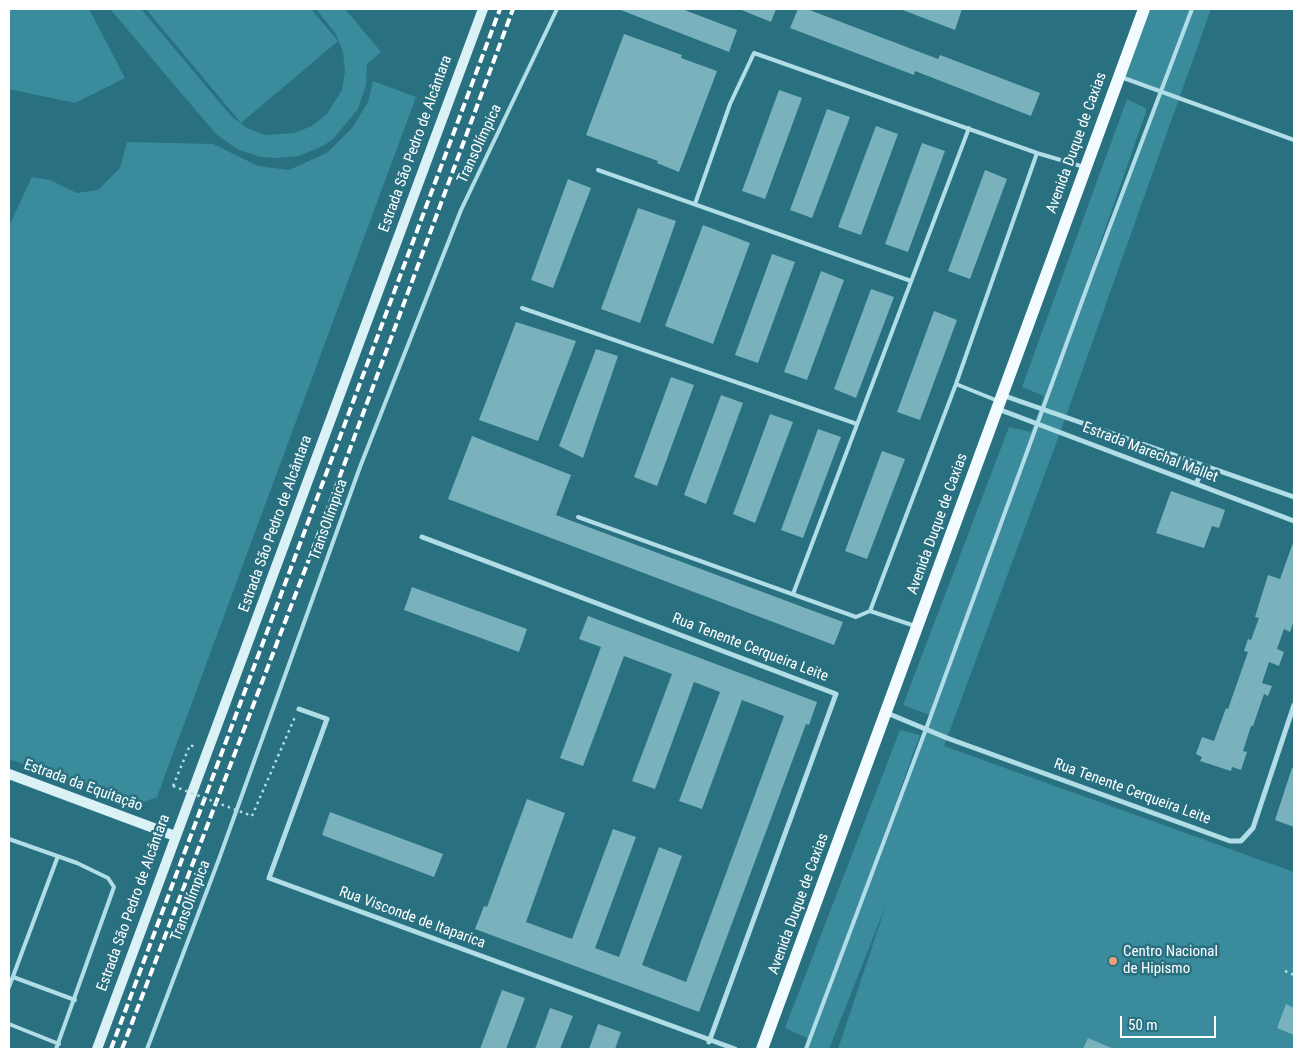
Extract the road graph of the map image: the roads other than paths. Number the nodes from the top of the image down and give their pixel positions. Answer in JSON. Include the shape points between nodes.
{"nodes":[{"id":1,"x":483,"y":9,"type":"edge"},
{"id":2,"x":557,"y":9,"type":"edge"},
{"id":3,"x":1144,"y":9,"type":"edge"},
{"id":4,"x":1192,"y":9,"type":"edge"},
{"id":5,"x":1119,"y":76,"type":"junction"},
{"id":6,"x":1161,"y":91,"type":"junction"},
{"id":7,"x":969,"y":128,"type":"junction"},
{"id":8,"x":1294,"y":140,"type":"edge"},
{"id":9,"x":1038,"y":153,"type":"junction"},
{"id":10,"x":1086,"y":168,"type":"junction"},
{"id":11,"x":598,"y":170,"type":"dead end"},
{"id":12,"x":695,"y":204,"type":"junction"},
{"id":13,"x":911,"y":281,"type":"junction"},
{"id":14,"x":522,"y":308,"type":"dead end"},
{"id":15,"x":956,"y":384,"type":"junction"},
{"id":16,"x":1000,"y":402,"type":"junction"},
{"id":17,"x":1043,"y":408,"type":"junction"},
{"id":18,"x":857,"y":424,"type":"junction"},
{"id":19,"x":1037,"y":424,"type":"junction"},
{"id":20,"x":1204,"y":466,"type":"junction"},
{"id":21,"x":1196,"y":484,"type":"junction"},
{"id":22,"x":1294,"y":497,"type":"edge"},
{"id":23,"x":578,"y":517,"type":"dead end"},
{"id":24,"x":1294,"y":521,"type":"edge"},
{"id":25,"x":422,"y":537,"type":"dead end"},
{"id":26,"x":793,"y":594,"type":"junction"},
{"id":27,"x":870,"y":610,"type":"junction"},
{"id":28,"x":918,"y":627,"type":"junction"},
{"id":29,"x":1294,"y":705,"type":"edge"},
{"id":30,"x":299,"y":709,"type":"road end"},
{"id":31,"x":886,"y":713,"type":"junction"},
{"id":32,"x":926,"y":729,"type":"junction"},
{"id":33,"x":9,"y":774,"type":"edge"},
{"id":34,"x":175,"y":836,"type":"junction"},
{"id":35,"x":9,"y":839,"type":"edge"},
{"id":36,"x":58,"y":856,"type":"junction"},
{"id":37,"x":12,"y":977,"type":"junction"},
{"id":38,"x":9,"y":987,"type":"edge"},
{"id":39,"x":75,"y":1000,"type":"junction"},
{"id":40,"x":9,"y":1024,"type":"edge"},
{"id":41,"x":709,"y":1042,"type":"junction"},
{"id":42,"x":59,"y":1044,"type":"junction"},
{"id":43,"x":56,"y":1049,"type":"edge"},
{"id":44,"x":97,"y":1049,"type":"edge"},
{"id":45,"x":147,"y":1049,"type":"edge"},
{"id":46,"x":734,"y":1049,"type":"edge"},
{"id":47,"x":762,"y":1049,"type":"edge"},
{"id":48,"x":806,"y":1049,"type":"edge"}],
"edges":[{"from":1,"to":34,"type":"street","name":"Estrada São Pedro de Alcântara"},
{"from":2,"to":45,"type":"lane","name":"TransOlímpica","via":[[461,210],[363,458]]},
{"from":3,"to":5,"type":"main road","name":"Avenida Duque de Caxias"},
{"from":4,"to":6,"type":"lane"},
{"from":5,"to":6,"type":"lane"},
{"from":5,"to":10,"type":"main road","name":"Avenida Duque de Caxias"},
{"from":6,"to":8,"type":"lane"},
{"from":6,"to":17,"type":"lane"},
{"from":7,"to":9,"type":"lane"},
{"from":7,"to":12,"type":"lane","via":[[754,53],[730,104]]},
{"from":7,"to":13,"type":"lane"},
{"from":9,"to":10,"type":"lane"},
{"from":9,"to":15,"type":"lane"},
{"from":10,"to":16,"type":"main road","name":"Avenida Duque de Caxias"},
{"from":11,"to":12,"type":"lane"},
{"from":12,"to":13,"type":"lane"},
{"from":13,"to":18,"type":"lane"},
{"from":14,"to":18,"type":"lane"},
{"from":15,"to":16,"type":"lane"},
{"from":15,"to":27,"type":"lane"},
{"from":16,"to":17,"type":"street","name":"Estrada Marechal Mallet"},
{"from":16,"to":19,"type":"street","name":"Estrada Marechal Mallet"},
{"from":16,"to":28,"type":"main road","name":"Avenida Duque de Caxias"},
{"from":17,"to":19,"type":"lane"},
{"from":17,"to":20,"type":"street","name":"Estrada Marechal Mallet"},
{"from":18,"to":26,"type":"lane"},
{"from":19,"to":21,"type":"street","name":"Estrada Marechal Mallet"},
{"from":19,"to":32,"type":"lane"},
{"from":20,"to":21,"type":"street"},
{"from":20,"to":22,"type":"street","name":"Estrada Marechal Mallet"},
{"from":21,"to":24,"type":"street","name":"Estrada Marechal Mallet"},
{"from":23,"to":26,"type":"lane"},
{"from":25,"to":41,"type":"street","name":"Rua Tenente Cerqueira Leite","via":[[836,694]]},
{"from":26,"to":27,"type":"lane","via":[[856,617]]},
{"from":27,"to":28,"type":"lane"},
{"from":28,"to":31,"type":"main road","name":"Avenida Duque de Caxias"},
{"from":29,"to":32,"type":"street","name":"Rua Tenente Cerqueira Leite","via":[[1254,828],[1241,841],[1230,841]]},
{"from":30,"to":41,"type":"street","name":"Rua Visconde de Itaparica","via":[[327,719],[268,878]]},
{"from":31,"to":32,"type":"street","name":"Rua Tenente Cerqueira Leite"},
{"from":31,"to":47,"type":"main road","name":"Avenida Duque de Caxias"},
{"from":32,"to":48,"type":"lane"},
{"from":33,"to":34,"type":"street","name":"Estrada da Equitação"},
{"from":34,"to":44,"type":"street","name":"Estrada São Pedro de Alcântara"},
{"from":35,"to":36,"type":"lane"},
{"from":36,"to":37,"type":"lane"},
{"from":36,"to":39,"type":"lane","via":[[108,878],[114,887]]},
{"from":37,"to":38,"type":"lane"},
{"from":37,"to":39,"type":"lane"},
{"from":39,"to":42,"type":"lane"},
{"from":40,"to":42,"type":"lane"},
{"from":41,"to":46,"type":"street","name":"Rua Visconde de Itaparica"},
{"from":42,"to":43,"type":"lane"}]}
